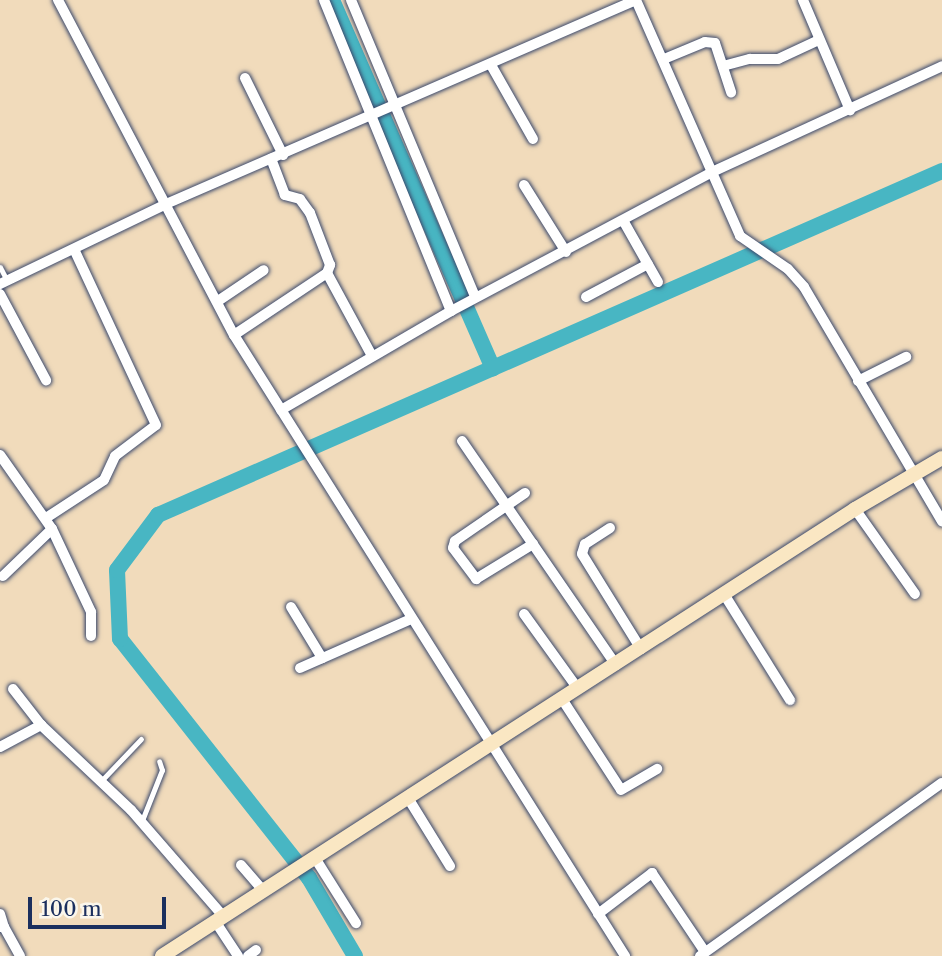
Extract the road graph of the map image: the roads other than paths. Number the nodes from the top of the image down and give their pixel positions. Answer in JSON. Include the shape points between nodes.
{"nodes":[{"id":1,"x":58,"y":0,"type":"edge"},
{"id":2,"x":324,"y":0,"type":"edge"},
{"id":3,"x":351,"y":0,"type":"edge"},
{"id":4,"x":636,"y":0,"type":"edge"},
{"id":5,"x":803,"y":0,"type":"edge"},
{"id":6,"x":819,"y":40,"type":"junction"},
{"id":7,"x":664,"y":59,"type":"junction"},
{"id":8,"x":491,"y":65,"type":"junction"},
{"id":9,"x":723,"y":66,"type":"junction"},
{"id":10,"x":942,"y":66,"type":"edge"},
{"id":11,"x":244,"y":78,"type":"dead end"},
{"id":12,"x":731,"y":92,"type":"dead end"},
{"id":13,"x":391,"y":109,"type":"junction"},
{"id":14,"x":850,"y":110,"type":"junction"},
{"id":15,"x":371,"y":117,"type":"junction"},
{"id":16,"x":533,"y":139,"type":"dead end"},
{"id":17,"x":283,"y":155,"type":"junction"},
{"id":18,"x":271,"y":159,"type":"junction"},
{"id":19,"x":712,"y":172,"type":"junction"},
{"id":20,"x":524,"y":186,"type":"dead end"},
{"id":21,"x":166,"y":204,"type":"junction"},
{"id":22,"x":624,"y":222,"type":"junction"},
{"id":23,"x":74,"y":249,"type":"junction"},
{"id":24,"x":566,"y":252,"type":"junction"},
{"id":25,"x":648,"y":264,"type":"junction"},
{"id":26,"x":0,"y":267,"type":"edge"},
{"id":27,"x":264,"y":270,"type":"dead end"},
{"id":28,"x":327,"y":273,"type":"junction"},
{"id":29,"x":3,"y":282,"type":"edge"},
{"id":30,"x":658,"y":282,"type":"dead end"},
{"id":31,"x":0,"y":294,"type":"edge"},
{"id":32,"x":586,"y":297,"type":"dead end"},
{"id":33,"x":472,"y":299,"type":"junction"},
{"id":34,"x":218,"y":301,"type":"junction"},
{"id":35,"x":452,"y":310,"type":"junction"},
{"id":36,"x":234,"y":335,"type":"junction"},
{"id":37,"x":372,"y":356,"type":"junction"},
{"id":38,"x":906,"y":357,"type":"dead end"},
{"id":39,"x":46,"y":380,"type":"dead end"},
{"id":40,"x":858,"y":381,"type":"junction"},
{"id":41,"x":281,"y":410,"type":"junction"},
{"id":42,"x":462,"y":441,"type":"dead end"},
{"id":43,"x":0,"y":455,"type":"edge"},
{"id":44,"x":942,"y":458,"type":"edge"},
{"id":45,"x":912,"y":474,"type":"junction"},
{"id":46,"x":525,"y":493,"type":"dead end"},
{"id":47,"x":506,"y":506,"type":"junction"},
{"id":48,"x":856,"y":509,"type":"junction"},
{"id":49,"x":46,"y":518,"type":"junction"},
{"id":50,"x":942,"y":522,"type":"edge"},
{"id":51,"x":610,"y":528,"type":"dead end"},
{"id":52,"x":52,"y":529,"type":"junction"},
{"id":53,"x":533,"y":544,"type":"junction"},
{"id":54,"x":4,"y":576,"type":"dead end"},
{"id":55,"x":724,"y":594,"type":"junction"},
{"id":56,"x":915,"y":594,"type":"dead end"},
{"id":57,"x":291,"y":607,"type":"dead end"},
{"id":58,"x":524,"y":614,"type":"dead end"},
{"id":59,"x":411,"y":619,"type":"junction"},
{"id":60,"x":91,"y":636,"type":"dead end"},
{"id":61,"x":641,"y":649,"type":"junction"},
{"id":62,"x":322,"y":658,"type":"junction"},
{"id":63,"x":616,"y":665,"type":"junction"},
{"id":64,"x":300,"y":668,"type":"dead end"},
{"id":65,"x":13,"y":689,"type":"dead end"},
{"id":66,"x":578,"y":689,"type":"junction"},
{"id":67,"x":562,"y":699,"type":"junction"},
{"id":68,"x":790,"y":700,"type":"dead end"},
{"id":69,"x":41,"y":725,"type":"junction"},
{"id":70,"x":141,"y":739,"type":"dead end"},
{"id":71,"x":490,"y":746,"type":"junction"},
{"id":72,"x":0,"y":747,"type":"edge"},
{"id":73,"x":159,"y":761,"type":"dead end"},
{"id":74,"x":657,"y":769,"type":"dead end"},
{"id":75,"x":101,"y":781,"type":"junction"},
{"id":76,"x":942,"y":783,"type":"edge"},
{"id":77,"x":408,"y":798,"type":"junction"},
{"id":78,"x":141,"y":823,"type":"junction"},
{"id":79,"x":313,"y":859,"type":"junction"},
{"id":80,"x":241,"y":865,"type":"dead end"},
{"id":81,"x":450,"y":866,"type":"dead end"},
{"id":82,"x":262,"y":890,"type":"junction"},
{"id":83,"x":0,"y":914,"type":"edge"},
{"id":84,"x":598,"y":914,"type":"junction"},
{"id":85,"x":219,"y":919,"type":"junction"},
{"id":86,"x":356,"y":923,"type":"dead end"},
{"id":87,"x":2,"y":927,"type":"edge"},
{"id":88,"x":702,"y":954,"type":"edge"},
{"id":89,"x":20,"y":956,"type":"edge"},
{"id":90,"x":162,"y":956,"type":"edge"},
{"id":91,"x":238,"y":956,"type":"edge"},
{"id":92,"x":625,"y":956,"type":"edge"}],
"edges":[{"from":1,"to":21,"type":"street"},
{"from":2,"to":15,"type":"street"},
{"from":3,"to":13,"type":"street"},
{"from":4,"to":7,"type":"street"},
{"from":4,"to":8,"type":"street"},
{"from":5,"to":6,"type":"street"},
{"from":6,"to":9,"type":"street","via":[[778,60],[750,59]]},
{"from":6,"to":14,"type":"street"},
{"from":7,"to":9,"type":"street","via":[[710,41],[718,48]]},
{"from":7,"to":19,"type":"street"},
{"from":8,"to":13,"type":"street"},
{"from":8,"to":16,"type":"street"},
{"from":9,"to":12,"type":"street"},
{"from":10,"to":14,"type":"street"},
{"from":11,"to":17,"type":"street"},
{"from":13,"to":15,"type":"street"},
{"from":13,"to":33,"type":"street"},
{"from":14,"to":19,"type":"street"},
{"from":15,"to":17,"type":"street"},
{"from":15,"to":35,"type":"street"},
{"from":17,"to":18,"type":"street"},
{"from":18,"to":21,"type":"street"},
{"from":18,"to":28,"type":"street","via":[[285,195],[300,199],[310,213],[330,262]]},
{"from":19,"to":22,"type":"street"},
{"from":19,"to":40,"type":"street","via":[[740,236],[788,269],[804,288]]},
{"from":20,"to":24,"type":"street"},
{"from":21,"to":23,"type":"street"},
{"from":21,"to":34,"type":"street"},
{"from":22,"to":24,"type":"street"},
{"from":22,"to":25,"type":"street"},
{"from":23,"to":29,"type":"street"},
{"from":23,"to":49,"type":"street","via":[[156,425],[115,456],[104,480]]},
{"from":24,"to":33,"type":"street"},
{"from":25,"to":30,"type":"street"},
{"from":25,"to":32,"type":"street"},
{"from":26,"to":29,"type":"lane"},
{"from":27,"to":34,"type":"street"},
{"from":28,"to":36,"type":"street"},
{"from":28,"to":37,"type":"street"},
{"from":31,"to":39,"type":"street"},
{"from":33,"to":35,"type":"street"},
{"from":34,"to":36,"type":"street"},
{"from":35,"to":37,"type":"street"},
{"from":36,"to":41,"type":"street"},
{"from":37,"to":41,"type":"street"},
{"from":38,"to":40,"type":"street"},
{"from":40,"to":45,"type":"street"},
{"from":41,"to":59,"type":"street"},
{"from":42,"to":47,"type":"street"},
{"from":43,"to":49,"type":"street"},
{"from":44,"to":45,"type":"street"},
{"from":45,"to":48,"type":"street"},
{"from":45,"to":50,"type":"street"},
{"from":46,"to":47,"type":"street"},
{"from":47,"to":53,"type":"street"},
{"from":47,"to":53,"type":"street","via":[[455,541],[453,548],[463,566],[476,579]]},
{"from":48,"to":55,"type":"street"},
{"from":48,"to":56,"type":"street"},
{"from":49,"to":52,"type":"street"},
{"from":51,"to":61,"type":"street","via":[[585,544],[582,554]]},
{"from":52,"to":54,"type":"street"},
{"from":52,"to":60,"type":"street","via":[[91,612]]},
{"from":53,"to":63,"type":"street"},
{"from":55,"to":61,"type":"street"},
{"from":55,"to":68,"type":"street"},
{"from":57,"to":62,"type":"street"},
{"from":58,"to":66,"type":"street"},
{"from":59,"to":62,"type":"street"},
{"from":59,"to":71,"type":"street"},
{"from":61,"to":63,"type":"street"},
{"from":62,"to":64,"type":"street"},
{"from":63,"to":66,"type":"street"},
{"from":65,"to":69,"type":"street"},
{"from":66,"to":67,"type":"street"},
{"from":67,"to":71,"type":"street"},
{"from":67,"to":74,"type":"street","via":[[621,790]]},
{"from":69,"to":72,"type":"street"},
{"from":69,"to":75,"type":"street"},
{"from":70,"to":75,"type":"lane"},
{"from":71,"to":77,"type":"street"},
{"from":71,"to":84,"type":"street"},
{"from":73,"to":78,"type":"lane","via":[[163,770]]},
{"from":75,"to":78,"type":"street"},
{"from":76,"to":88,"type":"street"},
{"from":77,"to":79,"type":"street"},
{"from":77,"to":81,"type":"street"},
{"from":78,"to":85,"type":"street"},
{"from":79,"to":82,"type":"street"},
{"from":79,"to":86,"type":"street"},
{"from":80,"to":82,"type":"street"},
{"from":82,"to":85,"type":"street"},
{"from":83,"to":87,"type":"street"},
{"from":84,"to":88,"type":"street","via":[[653,873]]},
{"from":84,"to":92,"type":"street"},
{"from":85,"to":90,"type":"street"},
{"from":85,"to":91,"type":"street"},
{"from":87,"to":89,"type":"street"}]}
